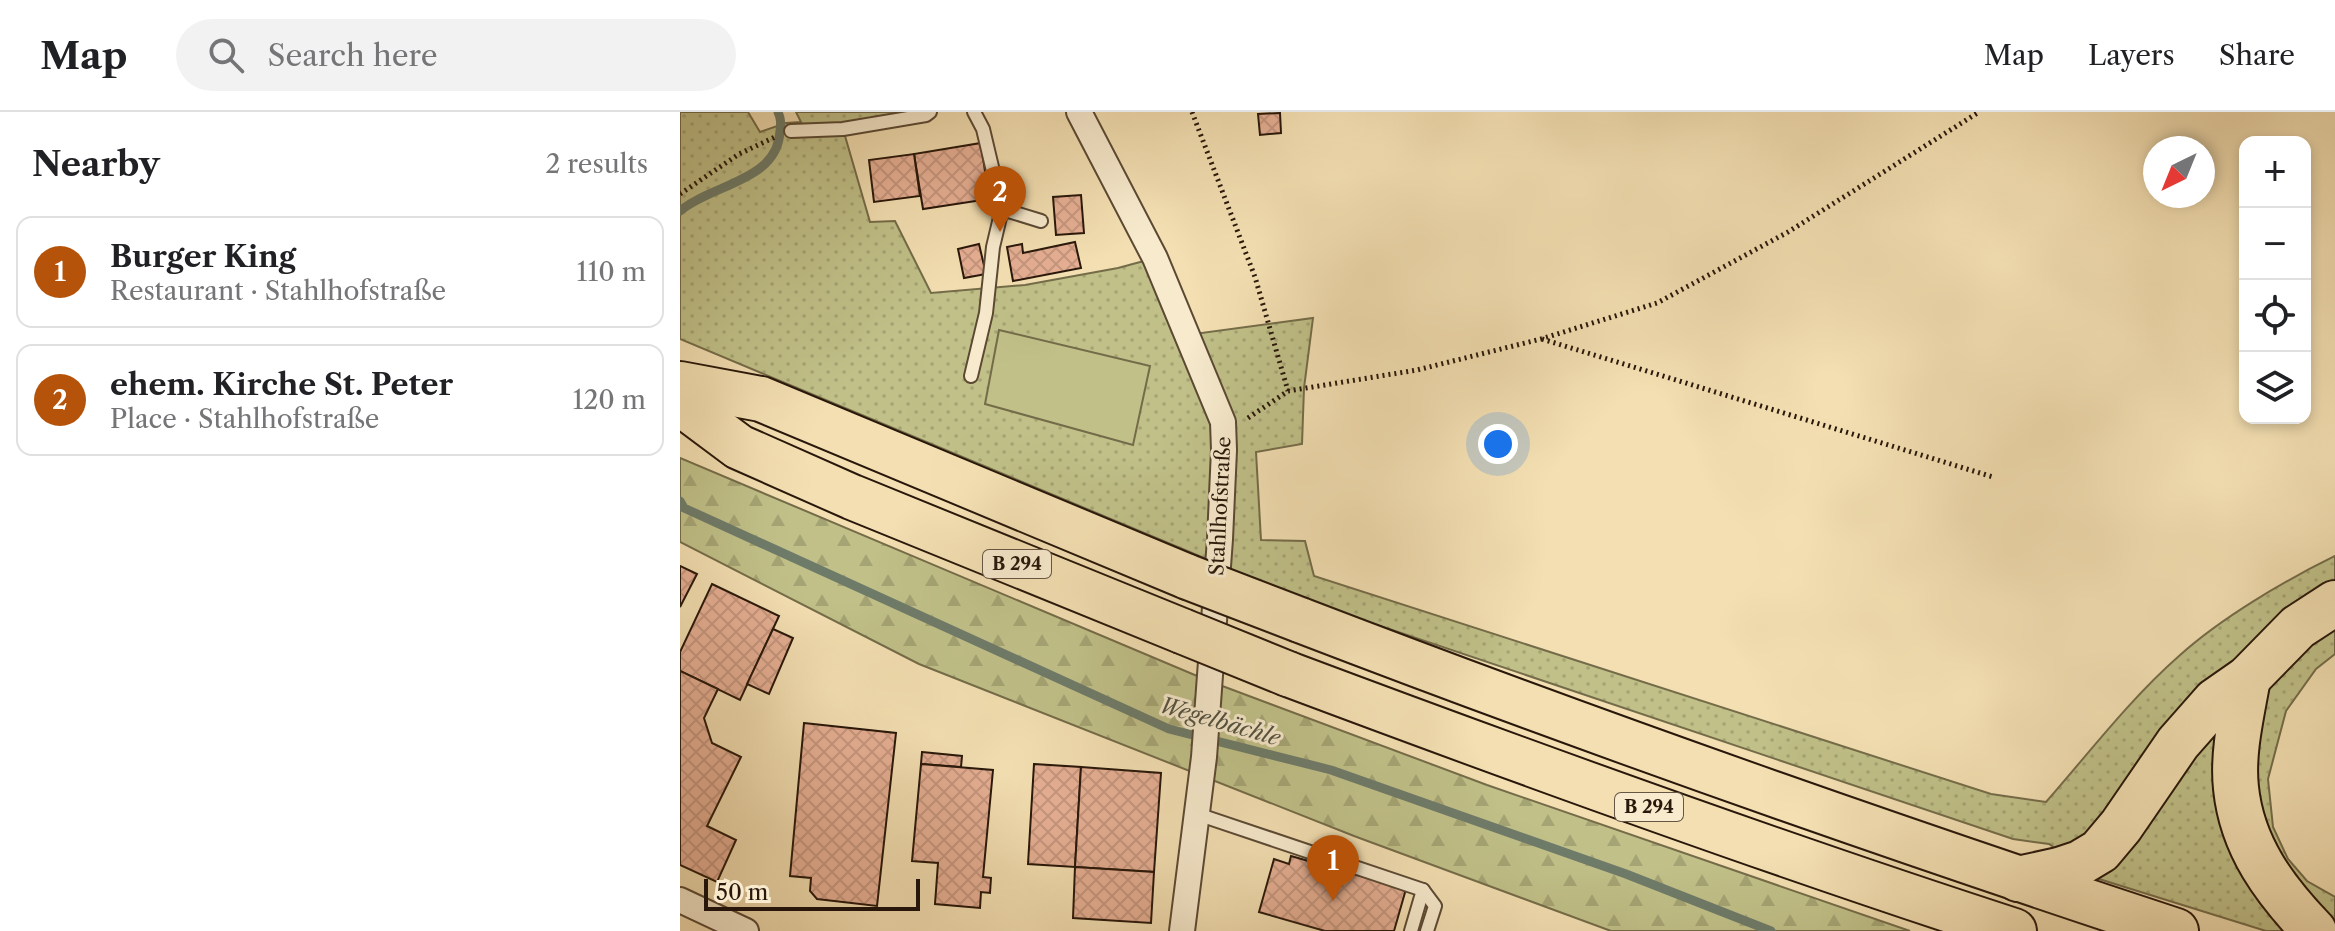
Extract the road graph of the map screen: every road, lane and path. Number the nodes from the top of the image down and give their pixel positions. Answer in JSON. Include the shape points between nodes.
{"nodes":[{"id":1,"x":930,"y":112,"type":"edge"},
{"id":2,"x":974,"y":112,"type":"edge"},
{"id":3,"x":1079,"y":112,"type":"edge"},
{"id":4,"x":1192,"y":112,"type":"edge"},
{"id":5,"x":1979,"y":112,"type":"edge"},
{"id":6,"x":791,"y":131,"type":"dead end"},
{"id":7,"x":764,"y":140,"type":"dead end"},
{"id":8,"x":680,"y":194,"type":"edge"},
{"id":9,"x":1002,"y":209,"type":"junction"},
{"id":10,"x":1041,"y":221,"type":"dead end"},
{"id":11,"x":1541,"y":339,"type":"junction"},
{"id":12,"x":971,"y":376,"type":"dead end"},
{"id":13,"x":680,"y":384,"type":"edge"},
{"id":14,"x":1288,"y":391,"type":"junction"},
{"id":15,"x":680,"y":403,"type":"edge"},
{"id":16,"x":1223,"y":422,"type":"junction"},
{"id":17,"x":1993,"y":477,"type":"dead end"},
{"id":18,"x":2335,"y":603,"type":"edge"},
{"id":19,"x":2248,"y":678,"type":"junction"},
{"id":20,"x":1197,"y":814,"type":"junction"},
{"id":21,"x":2018,"y":879,"type":"junction"},
{"id":22,"x":1423,"y":890,"type":"junction"},
{"id":23,"x":680,"y":900,"type":"edge"},
{"id":24,"x":746,"y":931,"type":"edge"},
{"id":25,"x":1182,"y":931,"type":"edge"},
{"id":26,"x":1411,"y":931,"type":"edge"},
{"id":27,"x":1427,"y":931,"type":"edge"},
{"id":28,"x":2014,"y":931,"type":"edge"},
{"id":29,"x":2176,"y":931,"type":"edge"},
{"id":30,"x":2314,"y":931,"type":"edge"}],
"edges":[{"from":1,"to":6,"type":"lane","via":[[843,129]]},
{"from":2,"to":9,"type":"lane"},
{"from":3,"to":16,"type":"street","name":"Stahlhofstraße","via":[[1155,258]]},
{"from":4,"to":14,"type":"path","via":[[1255,277]]},
{"from":5,"to":11,"type":"path","via":[[1788,232],[1657,303]]},
{"from":7,"to":8,"type":"path"},
{"from":9,"to":10,"type":"lane"},
{"from":9,"to":12,"type":"lane"},
{"from":11,"to":14,"type":"path","via":[[1417,370]]},
{"from":11,"to":17,"type":"path"},
{"from":13,"to":21,"type":"highway","number":"B 294","bridge":true,"via":[[761,399],[997,500],[1490,693]]},
{"from":14,"to":16,"type":"path","via":[[1250,418]]},
{"from":15,"to":28,"type":"highway","number":"B 294","bridge":true,"via":[[739,447],[1288,674],[1601,791]]},
{"from":16,"to":20,"type":"street","name":"Stahlhofstraße","via":[[1220,539]]},
{"from":18,"to":19,"type":"highway","via":[[2298,627]]},
{"from":19,"to":21,"type":"highway","via":[[2215,701],[2178,743],[2100,851],[2080,863]]},
{"from":19,"to":30,"type":"highway","via":[[2235,787],[2243,827],[2277,891]]},
{"from":20,"to":22,"type":"lane"},
{"from":20,"to":25,"type":"street","name":"Stahlhofstraße"},
{"from":21,"to":29,"type":"highway","number":"B 294"},
{"from":22,"to":26,"type":"lane"},
{"from":22,"to":27,"type":"lane","via":[[1435,906]]},
{"from":23,"to":24,"type":"street"}]}
